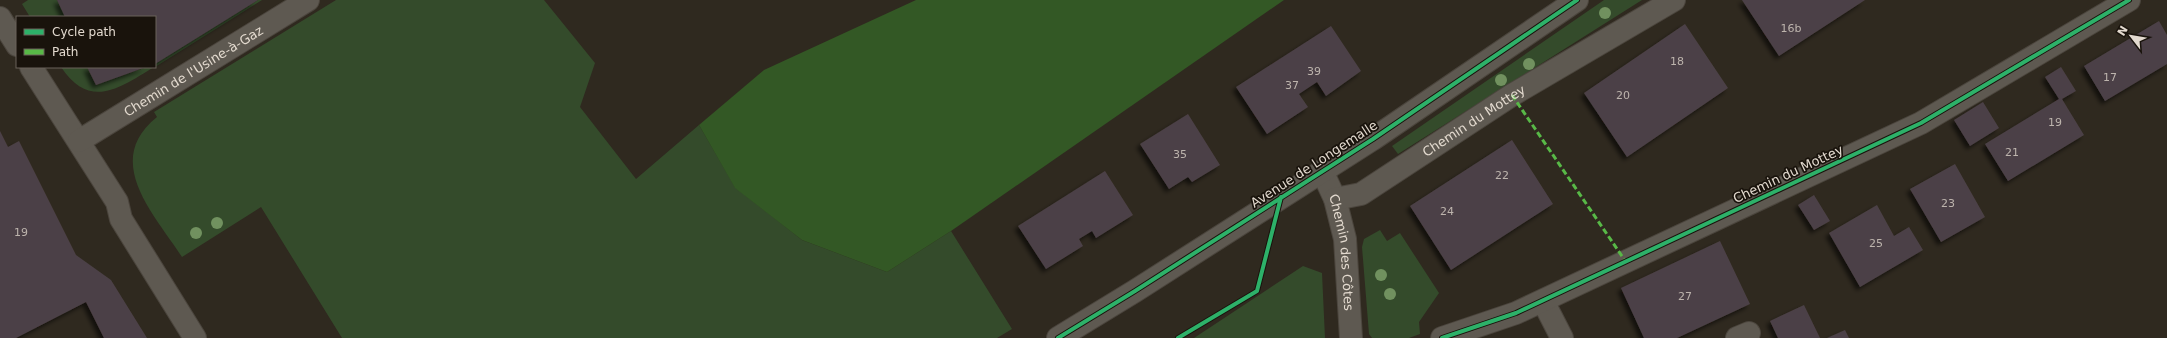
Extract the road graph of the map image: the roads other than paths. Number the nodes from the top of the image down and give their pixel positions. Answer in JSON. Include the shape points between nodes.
{"nodes":[{"id":1,"x":308,"y":0,"type":"edge"},
{"id":2,"x":1578,"y":0,"type":"edge"},
{"id":3,"x":1674,"y":0,"type":"edge"},
{"id":4,"x":2129,"y":0,"type":"edge"},
{"id":5,"x":0,"y":18,"type":"edge"},
{"id":6,"x":16,"y":43,"type":"edge"},
{"id":7,"x":32,"y":68,"type":"edge"},
{"id":8,"x":79,"y":141,"type":"junction"},
{"id":9,"x":1322,"y":171,"type":"junction"},
{"id":10,"x":1335,"y":199,"type":"junction"},
{"id":11,"x":1543,"y":301,"type":"junction"},
{"id":12,"x":195,"y":338,"type":"edge"},
{"id":13,"x":1058,"y":338,"type":"edge"},
{"id":14,"x":1351,"y":338,"type":"edge"},
{"id":15,"x":1442,"y":338,"type":"edge"},
{"id":16,"x":1562,"y":338,"type":"edge"}],
"edges":[{"from":1,"to":8,"type":"street","name":"Chemin de l'Usine-à-Gaz"},
{"from":2,"to":9,"type":"street","name":"Avenue de Longemalle"},
{"from":3,"to":10,"type":"street","name":"Chemin du Mottey","via":[[1512,95],[1361,194]]},
{"from":4,"to":11,"type":"street","name":"Chemin du Mottey","via":[[1921,123]]},
{"from":5,"to":6,"type":"street"},
{"from":7,"to":8,"type":"street"},
{"from":8,"to":12,"type":"street","via":[[117,202],[121,219]]},
{"from":9,"to":10,"type":"street","name":"Chemin des Côtes"},
{"from":9,"to":13,"type":"street","name":"Avenue de Longemalle"},
{"from":10,"to":14,"type":"street","name":"Chemin des Côtes","via":[[1345,239]]},
{"from":11,"to":15,"type":"street","name":"Chemin du Mottey"},
{"from":11,"to":16,"type":"street"}]}
